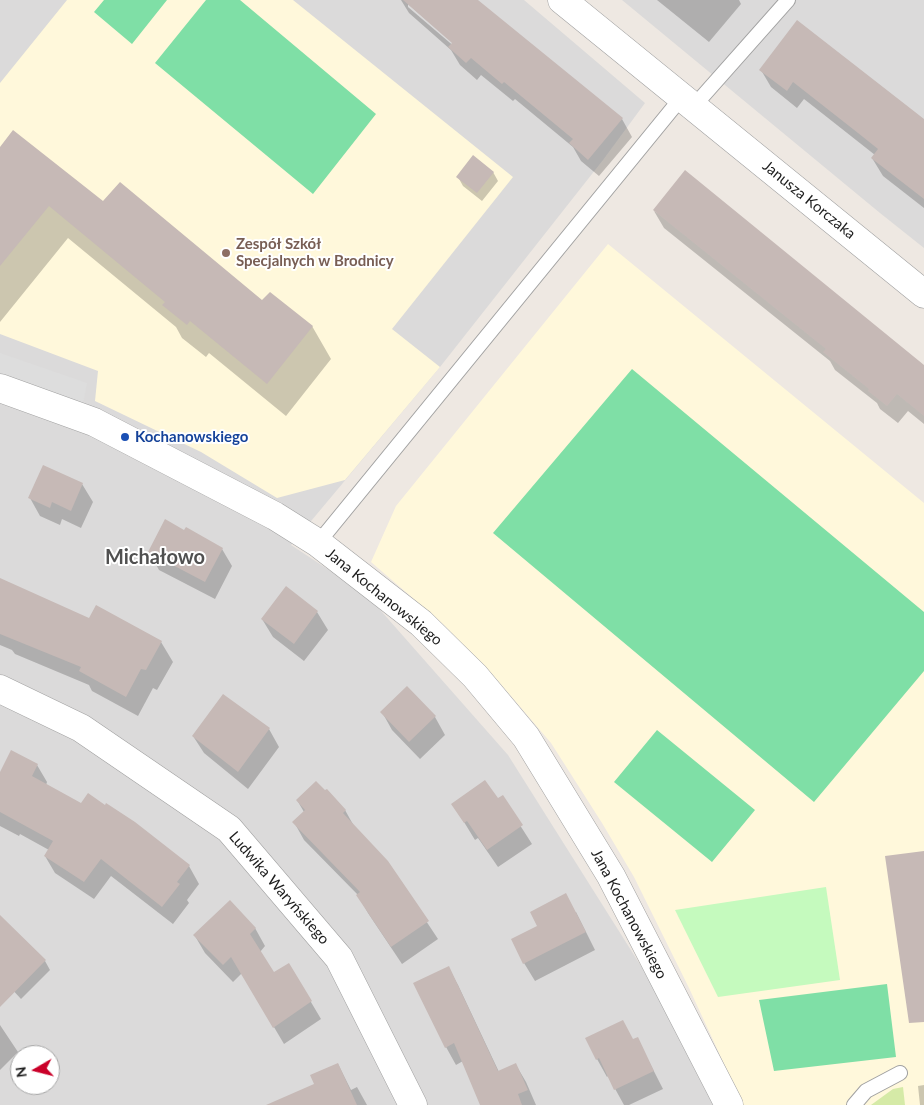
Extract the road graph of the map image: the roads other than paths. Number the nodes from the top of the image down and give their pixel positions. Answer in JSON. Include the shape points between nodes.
{"nodes":[{"id":1,"x":562,"y":0,"type":"edge"},
{"id":2,"x":788,"y":0,"type":"edge"},
{"id":3,"x":688,"y":102,"type":"junction"},
{"id":4,"x":924,"y":294,"type":"edge"},
{"id":5,"x":0,"y":388,"type":"edge"},
{"id":6,"x":318,"y":543,"type":"junction"},
{"id":7,"x":0,"y":689,"type":"edge"},
{"id":8,"x":900,"y":1073,"type":"dead end"},
{"id":9,"x":413,"y":1105,"type":"edge"},
{"id":10,"x":729,"y":1105,"type":"edge"},
{"id":11,"x":854,"y":1105,"type":"edge"}],
"edges":[{"from":1,"to":3,"type":"street","name":"Janusza Korczaka"},
{"from":2,"to":3,"type":"lane"},
{"from":3,"to":4,"type":"street","name":"Janusza Korczaka"},
{"from":3,"to":6,"type":"lane"},
{"from":5,"to":6,"type":"street","name":"Jana Kochanowskiego","via":[[94,422],[275,516]]},
{"from":6,"to":10,"type":"street","name":"Jana Kochanowskiego","via":[[421,623],[475,676],[526,737],[611,876]]},
{"from":7,"to":9,"type":"street","name":"Ludwika Waryńskiego","via":[[81,728],[229,829],[339,958]]},
{"from":8,"to":11,"type":"lane","via":[[866,1091]]}]}
